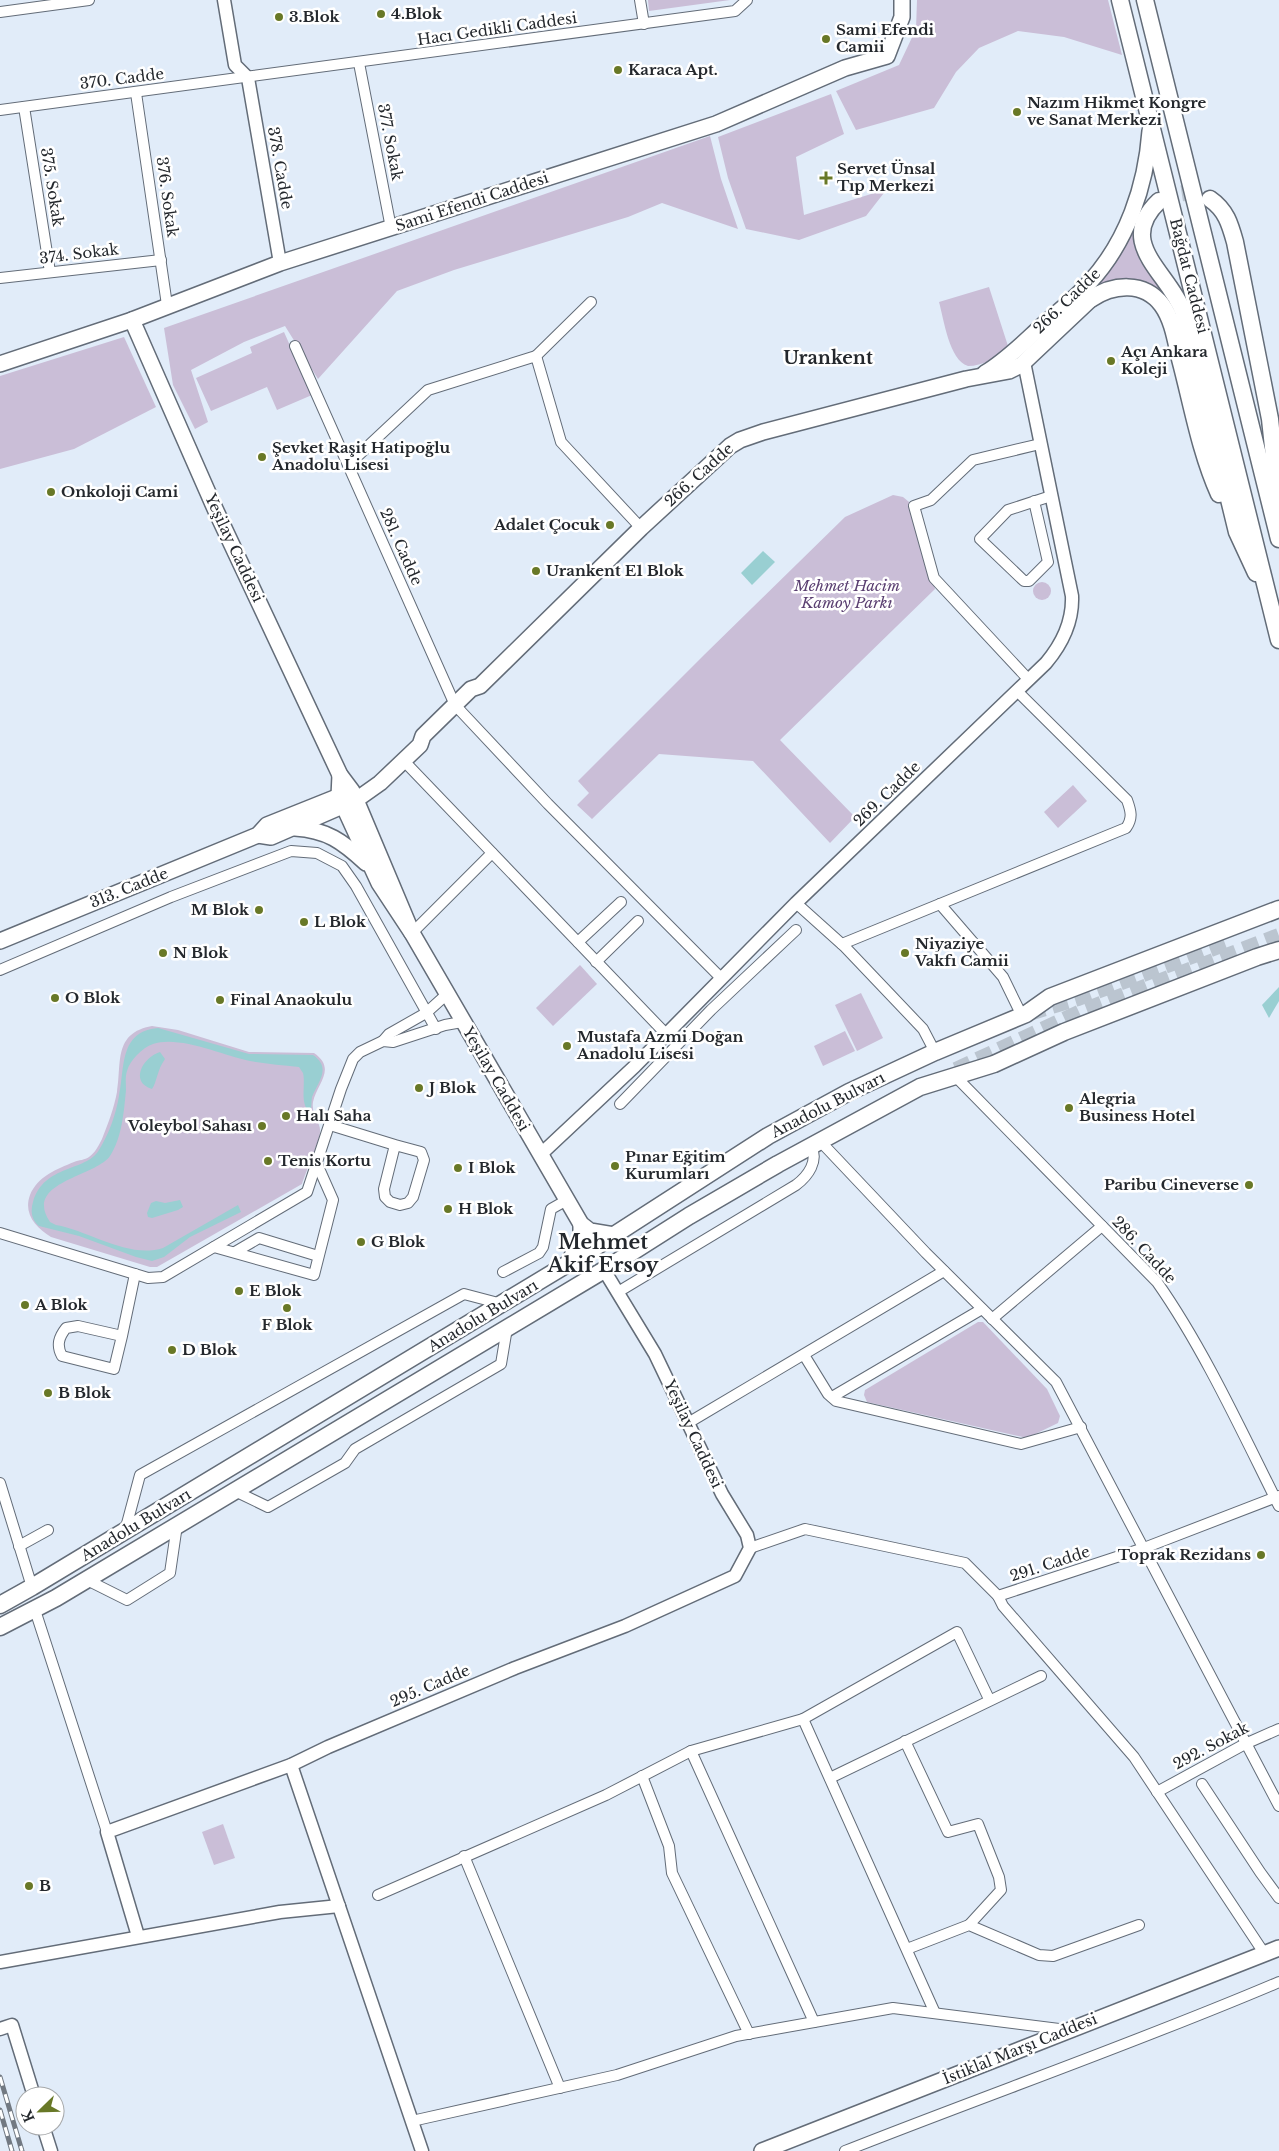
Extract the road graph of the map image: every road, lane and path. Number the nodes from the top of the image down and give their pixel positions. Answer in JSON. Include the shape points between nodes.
{"nodes":[{"id":1,"x":89,"y":0,"type":"edge"},
{"id":2,"x":224,"y":0,"type":"edge"},
{"id":3,"x":640,"y":0,"type":"edge"},
{"id":4,"x":902,"y":0,"type":"edge"},
{"id":5,"x":1120,"y":0,"type":"edge"},
{"id":6,"x":1145,"y":0,"type":"edge"},
{"id":7,"x":746,"y":1,"type":"edge"},
{"id":8,"x":0,"y":12,"type":"edge"},
{"id":9,"x":644,"y":24,"type":"junction"},
{"id":10,"x":359,"y":63,"type":"junction"},
{"id":11,"x":248,"y":78,"type":"junction"},
{"id":12,"x":136,"y":93,"type":"junction"},
{"id":13,"x":24,"y":107,"type":"junction"},
{"id":14,"x":0,"y":110,"type":"edge"},
{"id":15,"x":1151,"y":122,"type":"junction"},
{"id":16,"x":1210,"y":199,"type":"tunnel mouth"},
{"id":17,"x":1159,"y":201,"type":"tunnel mouth"},
{"id":18,"x":392,"y":228,"type":"junction"},
{"id":19,"x":161,"y":260,"type":"junction"},
{"id":20,"x":280,"y":263,"type":"junction"},
{"id":21,"x":50,"y":272,"type":"junction"},
{"id":22,"x":0,"y":278,"type":"edge"},
{"id":23,"x":1091,"y":300,"type":"joint"},
{"id":24,"x":591,"y":302,"type":"dead end"},
{"id":25,"x":167,"y":306,"type":"junction"},
{"id":26,"x":132,"y":320,"type":"junction"},
{"id":27,"x":295,"y":346,"type":"dead end"},
{"id":28,"x":536,"y":356,"type":"junction"},
{"id":29,"x":1015,"y":360,"type":"junction"},
{"id":30,"x":0,"y":364,"type":"edge"},
{"id":31,"x":1276,"y":437,"type":"edge"},
{"id":32,"x":1040,"y":444,"type":"junction"},
{"id":33,"x":348,"y":465,"type":"junction"},
{"id":34,"x":1051,"y":496,"type":"junction"},
{"id":35,"x":1034,"y":501,"type":"junction"},
{"id":36,"x":1279,"y":504,"type":"edge"},
{"id":37,"x":641,"y":528,"type":"junction"},
{"id":38,"x":1237,"y":532,"type":"junction"},
{"id":39,"x":1279,"y":539,"type":"edge"},
{"id":40,"x":1267,"y":589,"type":"junction"},
{"id":41,"x":1279,"y":640,"type":"edge"},
{"id":42,"x":1029,"y":680,"type":"junction"},
{"id":43,"x":1017,"y":691,"type":"junction"},
{"id":44,"x":458,"y":709,"type":"junction"},
{"id":45,"x":404,"y":761,"type":"junction"},
{"id":46,"x":348,"y":798,"type":"junction"},
{"id":47,"x":293,"y":828,"type":"junction"},
{"id":48,"x":258,"y":835,"type":"junction"},
{"id":49,"x":492,"y":853,"type":"junction"},
{"id":50,"x":371,"y":867,"type":"junction"},
{"id":51,"x":621,"y":902,"type":"dead end"},
{"id":52,"x":796,"y":903,"type":"junction"},
{"id":53,"x":940,"y":904,"type":"junction"},
{"id":54,"x":1279,"y":909,"type":"edge"},
{"id":55,"x":638,"y":921,"type":"dead end"},
{"id":56,"x":796,"y":930,"type":"dead end"},
{"id":57,"x":412,"y":933,"type":"junction"},
{"id":58,"x":0,"y":941,"type":"edge"},
{"id":59,"x":578,"y":942,"type":"junction"},
{"id":60,"x":842,"y":944,"type":"junction"},
{"id":61,"x":1279,"y":950,"type":"edge"},
{"id":62,"x":596,"y":962,"type":"junction"},
{"id":63,"x":0,"y":970,"type":"edge"},
{"id":64,"x":721,"y":978,"type":"junction"},
{"id":65,"x":446,"y":995,"type":"junction"},
{"id":66,"x":700,"y":999,"type":"junction"},
{"id":67,"x":711,"y":1010,"type":"junction"},
{"id":68,"x":426,"y":1012,"type":"junction"},
{"id":69,"x":1024,"y":1015,"type":"junction"},
{"id":70,"x":462,"y":1022,"type":"junction"},
{"id":71,"x":436,"y":1029,"type":"junction"},
{"id":72,"x":666,"y":1034,"type":"junction"},
{"id":73,"x":383,"y":1041,"type":"junction"},
{"id":74,"x":935,"y":1052,"type":"junction"},
{"id":75,"x":954,"y":1076,"type":"junction"},
{"id":76,"x":620,"y":1104,"type":"dead end"},
{"id":77,"x":330,"y":1125,"type":"junction"},
{"id":78,"x":816,"y":1143,"type":"junction"},
{"id":79,"x":395,"y":1145,"type":"junction"},
{"id":80,"x":540,"y":1155,"type":"junction"},
{"id":81,"x":317,"y":1164,"type":"junction"},
{"id":82,"x":567,"y":1200,"type":"junction"},
{"id":83,"x":580,"y":1224,"type":"junction"},
{"id":84,"x":1102,"y":1226,"type":"junction"},
{"id":85,"x":0,"y":1234,"type":"edge"},
{"id":86,"x":614,"y":1235,"type":"junction"},
{"id":87,"x":214,"y":1247,"type":"junction"},
{"id":88,"x":235,"y":1252,"type":"junction"},
{"id":89,"x":318,"y":1256,"type":"junction"},
{"id":90,"x":569,"y":1263,"type":"junction"},
{"id":91,"x":604,"y":1270,"type":"junction"},
{"id":92,"x":944,"y":1271,"type":"junction"},
{"id":93,"x":504,"y":1272,"type":"dead end"},
{"id":94,"x":135,"y":1274,"type":"junction"},
{"id":95,"x":618,"y":1292,"type":"junction"},
{"id":96,"x":502,"y":1304,"type":"junction"},
{"id":97,"x":982,"y":1309,"type":"junction"},
{"id":98,"x":992,"y":1319,"type":"junction"},
{"id":99,"x":507,"y":1328,"type":"junction"},
{"id":100,"x":122,"y":1336,"type":"junction"},
{"id":101,"x":804,"y":1354,"type":"junction"},
{"id":102,"x":832,"y":1398,"type":"junction"},
{"id":103,"x":688,"y":1423,"type":"junction"},
{"id":104,"x":1080,"y":1427,"type":"junction"},
{"id":105,"x":0,"y":1483,"type":"edge"},
{"id":106,"x":235,"y":1491,"type":"junction"},
{"id":107,"x":1278,"y":1500,"type":"edge"},
{"id":108,"x":177,"y":1525,"type":"junction"},
{"id":109,"x":48,"y":1530,"type":"dead end"},
{"id":110,"x":126,"y":1531,"type":"junction"},
{"id":111,"x":19,"y":1546,"type":"junction"},
{"id":112,"x":750,"y":1548,"type":"junction"},
{"id":113,"x":1144,"y":1548,"type":"junction"},
{"id":114,"x":86,"y":1580,"type":"junction"},
{"id":115,"x":32,"y":1587,"type":"junction"},
{"id":116,"x":998,"y":1596,"type":"junction"},
{"id":117,"x":0,"y":1605,"type":"edge"},
{"id":118,"x":35,"y":1610,"type":"junction"},
{"id":119,"x":0,"y":1627,"type":"edge"},
{"id":120,"x":1041,"y":1676,"type":"dead end"},
{"id":121,"x":989,"y":1700,"type":"junction"},
{"id":122,"x":803,"y":1719,"type":"junction"},
{"id":123,"x":1279,"y":1729,"type":"edge"},
{"id":124,"x":905,"y":1741,"type":"junction"},
{"id":125,"x":1245,"y":1744,"type":"junction"},
{"id":126,"x":691,"y":1751,"type":"junction"},
{"id":127,"x":291,"y":1765,"type":"junction"},
{"id":128,"x":642,"y":1776,"type":"junction"},
{"id":129,"x":830,"y":1778,"type":"junction"},
{"id":130,"x":1202,"y":1784,"type":"dead end"},
{"id":131,"x":1157,"y":1792,"type":"junction"},
{"id":132,"x":1279,"y":1806,"type":"edge"},
{"id":133,"x":107,"y":1832,"type":"junction"},
{"id":134,"x":464,"y":1856,"type":"junction"},
{"id":135,"x":378,"y":1895,"type":"dead end"},
{"id":136,"x":1279,"y":1898,"type":"edge"},
{"id":137,"x":339,"y":1906,"type":"junction"},
{"id":138,"x":969,"y":1925,"type":"junction"},
{"id":139,"x":1139,"y":1925,"type":"dead end"},
{"id":140,"x":138,"y":1936,"type":"junction"},
{"id":141,"x":1279,"y":1948,"type":"edge"},
{"id":142,"x":907,"y":1949,"type":"junction"},
{"id":143,"x":1264,"y":1953,"type":"junction"},
{"id":144,"x":0,"y":1962,"type":"edge"},
{"id":145,"x":1279,"y":1982,"type":"edge"},
{"id":146,"x":935,"y":2013,"type":"junction"},
{"id":147,"x":814,"y":2022,"type":"junction"},
{"id":148,"x":0,"y":2029,"type":"edge"},
{"id":149,"x":1068,"y":2030,"type":"junction"},
{"id":150,"x":749,"y":2034,"type":"junction"},
{"id":151,"x":31,"y":2086,"type":"edge"},
{"id":152,"x":560,"y":2088,"type":"junction"},
{"id":153,"x":412,"y":2121,"type":"junction"},
{"id":154,"x":46,"y":2136,"type":"edge"},
{"id":155,"x":51,"y":2151,"type":"edge"},
{"id":156,"x":422,"y":2151,"type":"edge"},
{"id":157,"x":762,"y":2151,"type":"edge"},
{"id":158,"x":845,"y":2151,"type":"edge"}],
"edges":[{"from":1,"to":8,"type":"street"},
{"from":2,"to":11,"type":"street","via":[[235,65]]},
{"from":3,"to":9,"type":"street"},
{"from":4,"to":18,"type":"main road","name":"Sami Efendi Caddesi","via":[[902,17],[887,56],[845,68],[716,124]]},
{"from":5,"to":15,"type":"main road","name":"Bağdat Caddesi"},
{"from":6,"to":39,"type":"main road","name":"Bağdat Caddesi"},
{"from":7,"to":9,"type":"street","name":"Hacı Gedikli Caddesi","via":[[735,11]]},
{"from":9,"to":10,"type":"street","name":"Hacı Gedikli Caddesi"},
{"from":10,"to":11,"type":"street","name":"Hacı Gedikli Caddesi"},
{"from":10,"to":18,"type":"street","name":"377. Sokak"},
{"from":11,"to":12,"type":"street","name":"370. Cadde"},
{"from":11,"to":20,"type":"street","name":"378. Cadde"},
{"from":12,"to":13,"type":"street","name":"370. Cadde"},
{"from":12,"to":19,"type":"street","name":"376. Sokak"},
{"from":13,"to":14,"type":"street","name":"370. Cadde"},
{"from":13,"to":21,"type":"street","name":"375. Sokak"},
{"from":15,"to":29,"type":"main road","name":"266. Cadde","via":[[1144,176],[1112,254],[1088,285]]},
{"from":15,"to":40,"type":"main road","name":"Bağdat Caddesi"},
{"from":16,"to":31,"type":"main road","via":[[1223,211],[1233,234]]},
{"from":17,"to":38,"type":"main road","via":[[1145,220],[1144,249],[1178,298],[1183,311]]},
{"from":18,"to":20,"type":"main road","name":"Sami Efendi Caddesi"},
{"from":19,"to":21,"type":"street","name":"374. Sokak"},
{"from":19,"to":25,"type":"street","name":"376. Sokak"},
{"from":20,"to":25,"type":"main road","name":"Sami Efendi Caddesi"},
{"from":21,"to":22,"type":"street","name":"374. Sokak"},
{"from":23,"to":29,"type":"main road","name":"266. Cadde"},
{"from":23,"to":38,"type":"main road","via":[[1112,289],[1133,288],[1162,304],[1171,326],[1214,485]]},
{"from":24,"to":28,"type":"street"},
{"from":25,"to":26,"type":"main road","name":"Sami Efendi Caddesi"},
{"from":26,"to":30,"type":"main road","name":"Sami Efendi Caddesi"},
{"from":26,"to":46,"type":"main road","name":"Yeşilay Caddesi"},
{"from":27,"to":33,"type":"street","name":"281. Cadde"},
{"from":28,"to":33,"type":"street","via":[[428,390]]},
{"from":28,"to":37,"type":"street","via":[[561,442]]},
{"from":29,"to":32,"type":"street","name":"269. Cadde","via":[[1027,380]]},
{"from":29,"to":37,"type":"main road","name":"266. Cadde","via":[[980,376],[740,440]]},
{"from":31,"to":36,"type":"main road"},
{"from":32,"to":34,"type":"street","name":"269. Cadde"},
{"from":32,"to":42,"type":"street","via":[[972,460],[931,500],[914,506],[934,578]]},
{"from":33,"to":44,"type":"street","name":"281. Cadde"},
{"from":34,"to":35,"type":"street"},
{"from":34,"to":42,"type":"street","name":"269. Cadde","via":[[1071,586],[1072,605],[1068,624],[1055,652]]},
{"from":35,"to":35,"type":"street","via":[[1008,510],[980,539],[1029,581],[1048,562]]},
{"from":37,"to":44,"type":"main road","name":"266. Cadde","via":[[480,686],[471,689]]},
{"from":38,"to":40,"type":"main road"},
{"from":40,"to":41,"type":"main road","name":"Bağdat Caddesi"},
{"from":42,"to":43,"type":"street","name":"269. Cadde"},
{"from":43,"to":52,"type":"street","name":"269. Cadde"},
{"from":43,"to":53,"type":"street","via":[[1127,800],[1131,822],[1126,828]]},
{"from":44,"to":45,"type":"main road","name":"266. Cadde","via":[[430,744],[420,745]]},
{"from":44,"to":64,"type":"street","name":"281. Cadde"},
{"from":45,"to":46,"type":"main road","name":"266. Cadde","via":[[370,791]]},
{"from":45,"to":49,"type":"street"},
{"from":46,"to":47,"type":"main road","name":"313. Cadde"},
{"from":46,"to":48,"type":"main road","name":"313. Cadde","via":[[267,825]]},
{"from":46,"to":50,"type":"main road","name":"Yeşilay Caddesi"},
{"from":46,"to":57,"type":"main road","name":"Yeşilay Caddesi"},
{"from":47,"to":48,"type":"main road","name":"313. Cadde","via":[[271,837]]},
{"from":47,"to":50,"type":"main road","via":[[311,829],[344,842]]},
{"from":48,"to":58,"type":"main road","name":"313. Cadde"},
{"from":49,"to":57,"type":"street"},
{"from":49,"to":59,"type":"street"},
{"from":50,"to":57,"type":"main road","name":"Yeşilay Caddesi","via":[[388,900]]},
{"from":51,"to":59,"type":"street"},
{"from":52,"to":60,"type":"street"},
{"from":52,"to":64,"type":"street","name":"269. Cadde"},
{"from":53,"to":60,"type":"street"},
{"from":53,"to":69,"type":"street","via":[[1003,977]]},
{"from":54,"to":69,"type":"main road","name":"Anadolu Bulvarı","via":[[1050,997]]},
{"from":55,"to":62,"type":"street"},
{"from":56,"to":67,"type":"street"},
{"from":57,"to":65,"type":"main road","name":"Yeşilay Caddesi"},
{"from":59,"to":62,"type":"street"},
{"from":60,"to":74,"type":"street","via":[[923,1029]]},
{"from":61,"to":75,"type":"main road","name":"Anadolu Bulvarı","via":[[1064,1032],[994,1064]]},
{"from":62,"to":72,"type":"street"},
{"from":63,"to":68,"type":"street","via":[[171,897],[291,851],[318,853],[342,866],[356,886]]},
{"from":64,"to":66,"type":"street","name":"269. Cadde"},
{"from":65,"to":68,"type":"street"},
{"from":65,"to":70,"type":"main road","name":"Yeşilay Caddesi"},
{"from":66,"to":67,"type":"street"},
{"from":66,"to":72,"type":"street","name":"269. Cadde"},
{"from":67,"to":76,"type":"street"},
{"from":68,"to":71,"type":"street"},
{"from":68,"to":73,"type":"street"},
{"from":69,"to":74,"type":"main road","name":"Anadolu Bulvarı"},
{"from":70,"to":71,"type":"street"},
{"from":70,"to":80,"type":"main road","name":"Yeşilay Caddesi"},
{"from":71,"to":73,"type":"street","via":[[393,1042]]},
{"from":72,"to":80,"type":"street","name":"269. Cadde"},
{"from":73,"to":77,"type":"street","via":[[352,1058]]},
{"from":74,"to":86,"type":"main road","name":"Anadolu Bulvarı","via":[[768,1136]]},
{"from":75,"to":78,"type":"main road","name":"Anadolu Bulvarı","via":[[920,1087]]},
{"from":75,"to":84,"type":"street","name":"286. Cadde"},
{"from":77,"to":79,"type":"street"},
{"from":77,"to":81,"type":"street"},
{"from":78,"to":91,"type":"main road","name":"Anadolu Bulvarı","via":[[689,1216]]},
{"from":78,"to":92,"type":"street"},
{"from":78,"to":95,"type":"street","via":[[813,1164],[796,1185]]},
{"from":79,"to":79,"type":"street","via":[[384,1189],[385,1198],[400,1205],[413,1197],[424,1160],[421,1152]]},
{"from":80,"to":82,"type":"main road","name":"Yeşilay Caddesi"},
{"from":81,"to":87,"type":"street","via":[[307,1192]]},
{"from":81,"to":89,"type":"street","via":[[333,1200]]},
{"from":82,"to":83,"type":"main road","name":"Yeşilay Caddesi"},
{"from":82,"to":93,"type":"street","via":[[552,1209],[543,1248]]},
{"from":83,"to":86,"type":"main road","via":[[590,1231]]},
{"from":83,"to":90,"type":"main road","via":[[581,1235]]},
{"from":84,"to":98,"type":"street"},
{"from":84,"to":107,"type":"street","name":"286. Cadde","via":[[1157,1282],[1177,1311]]},
{"from":85,"to":94,"type":"street"},
{"from":86,"to":90,"type":"main road","name":"Anadolu Bulvarı"},
{"from":87,"to":88,"type":"street"},
{"from":87,"to":94,"type":"street","via":[[163,1276],[148,1278]]},
{"from":88,"to":89,"type":"street","via":[[259,1238]]},
{"from":88,"to":89,"type":"street","via":[[314,1275]]},
{"from":90,"to":96,"type":"main road","name":"Anadolu Bulvarı"},
{"from":91,"to":95,"type":"street","name":"Yeşilay Caddesi"},
{"from":91,"to":99,"type":"main road","name":"Anadolu Bulvarı"},
{"from":92,"to":97,"type":"street"},
{"from":92,"to":101,"type":"street"},
{"from":94,"to":100,"type":"street"},
{"from":95,"to":103,"type":"street","name":"Yeşilay Caddesi","via":[[655,1354]]},
{"from":96,"to":110,"type":"main road","name":"Anadolu Bulvarı"},
{"from":96,"to":110,"type":"street","via":[[464,1294],[140,1475]]},
{"from":97,"to":98,"type":"street"},
{"from":97,"to":102,"type":"street"},
{"from":98,"to":104,"type":"street","via":[[1056,1382]]},
{"from":99,"to":106,"type":"main road","name":"Anadolu Bulvarı"},
{"from":99,"to":106,"type":"street","via":[[501,1364],[355,1449],[345,1463],[268,1507]]},
{"from":100,"to":100,"type":"street","via":[[78,1326],[66,1328],[60,1336],[58,1348],[62,1356],[114,1370]]},
{"from":101,"to":102,"type":"street"},
{"from":101,"to":103,"type":"street"},
{"from":102,"to":104,"type":"street","via":[[1021,1444]]},
{"from":103,"to":112,"type":"street","name":"Yeşilay Caddesi","via":[[722,1494],[747,1535]]},
{"from":104,"to":113,"type":"street"},
{"from":105,"to":111,"type":"street"},
{"from":106,"to":108,"type":"main road","name":"Anadolu Bulvarı"},
{"from":107,"to":113,"type":"street","name":"291. Cadde"},
{"from":108,"to":114,"type":"main road","name":"Anadolu Bulvarı"},
{"from":108,"to":114,"type":"street","via":[[170,1573],[126,1600]]},
{"from":109,"to":111,"type":"street"},
{"from":110,"to":115,"type":"main road","name":"Anadolu Bulvarı"},
{"from":111,"to":115,"type":"street"},
{"from":112,"to":116,"type":"street","name":"291. Cadde","via":[[805,1529],[965,1563]]},
{"from":112,"to":127,"type":"street","name":"295. Cadde","via":[[735,1576],[625,1626],[497,1676]]},
{"from":113,"to":116,"type":"street","name":"291. Cadde"},
{"from":113,"to":125,"type":"street"},
{"from":114,"to":118,"type":"main road","name":"Anadolu Bulvarı"},
{"from":115,"to":117,"type":"main road","name":"Anadolu Bulvarı"},
{"from":116,"to":131,"type":"street","via":[[1002,1606],[1134,1757]]},
{"from":118,"to":119,"type":"main road","name":"Anadolu Bulvarı"},
{"from":118,"to":133,"type":"street"},
{"from":120,"to":121,"type":"street"},
{"from":121,"to":122,"type":"street","via":[[957,1632]]},
{"from":121,"to":124,"type":"street"},
{"from":122,"to":126,"type":"street"},
{"from":122,"to":129,"type":"street"},
{"from":123,"to":125,"type":"street","name":"292. Sokak"},
{"from":124,"to":129,"type":"street"},
{"from":124,"to":138,"type":"street","via":[[948,1832],[978,1824],[999,1877],[1001,1890]]},
{"from":125,"to":131,"type":"street","name":"292. Sokak"},
{"from":125,"to":132,"type":"street"},
{"from":126,"to":128,"type":"street"},
{"from":126,"to":147,"type":"street"},
{"from":127,"to":133,"type":"street","name":"295. Cadde"},
{"from":127,"to":137,"type":"street"},
{"from":128,"to":134,"type":"street","via":[[606,1795]]},
{"from":128,"to":150,"type":"street","via":[[669,1846],[672,1873]]},
{"from":129,"to":142,"type":"street"},
{"from":130,"to":136,"type":"street"},
{"from":131,"to":143,"type":"street"},
{"from":133,"to":140,"type":"street"},
{"from":134,"to":135,"type":"street"},
{"from":134,"to":152,"type":"street"},
{"from":137,"to":140,"type":"street","via":[[280,1912]]},
{"from":137,"to":153,"type":"street"},
{"from":138,"to":139,"type":"street","via":[[1053,1956]]},
{"from":138,"to":142,"type":"street"},
{"from":140,"to":144,"type":"street"},
{"from":141,"to":143,"type":"main road","name":"İstiklal Marşı Caddesi"},
{"from":142,"to":146,"type":"street"},
{"from":143,"to":149,"type":"main road","name":"İstiklal Marşı Caddesi"},
{"from":145,"to":158,"type":"street","via":[[1194,2018]]},
{"from":146,"to":147,"type":"street","via":[[893,2008]]},
{"from":146,"to":149,"type":"street"},
{"from":147,"to":150,"type":"street"},
{"from":148,"to":151,"type":"street","via":[[12,2024]]},
{"from":149,"to":157,"type":"main road","name":"İstiklal Marşı Caddesi"},
{"from":150,"to":152,"type":"street","via":[[617,2075]]},
{"from":152,"to":153,"type":"street"},
{"from":153,"to":156,"type":"street"},
{"from":154,"to":155,"type":"street"}]}
